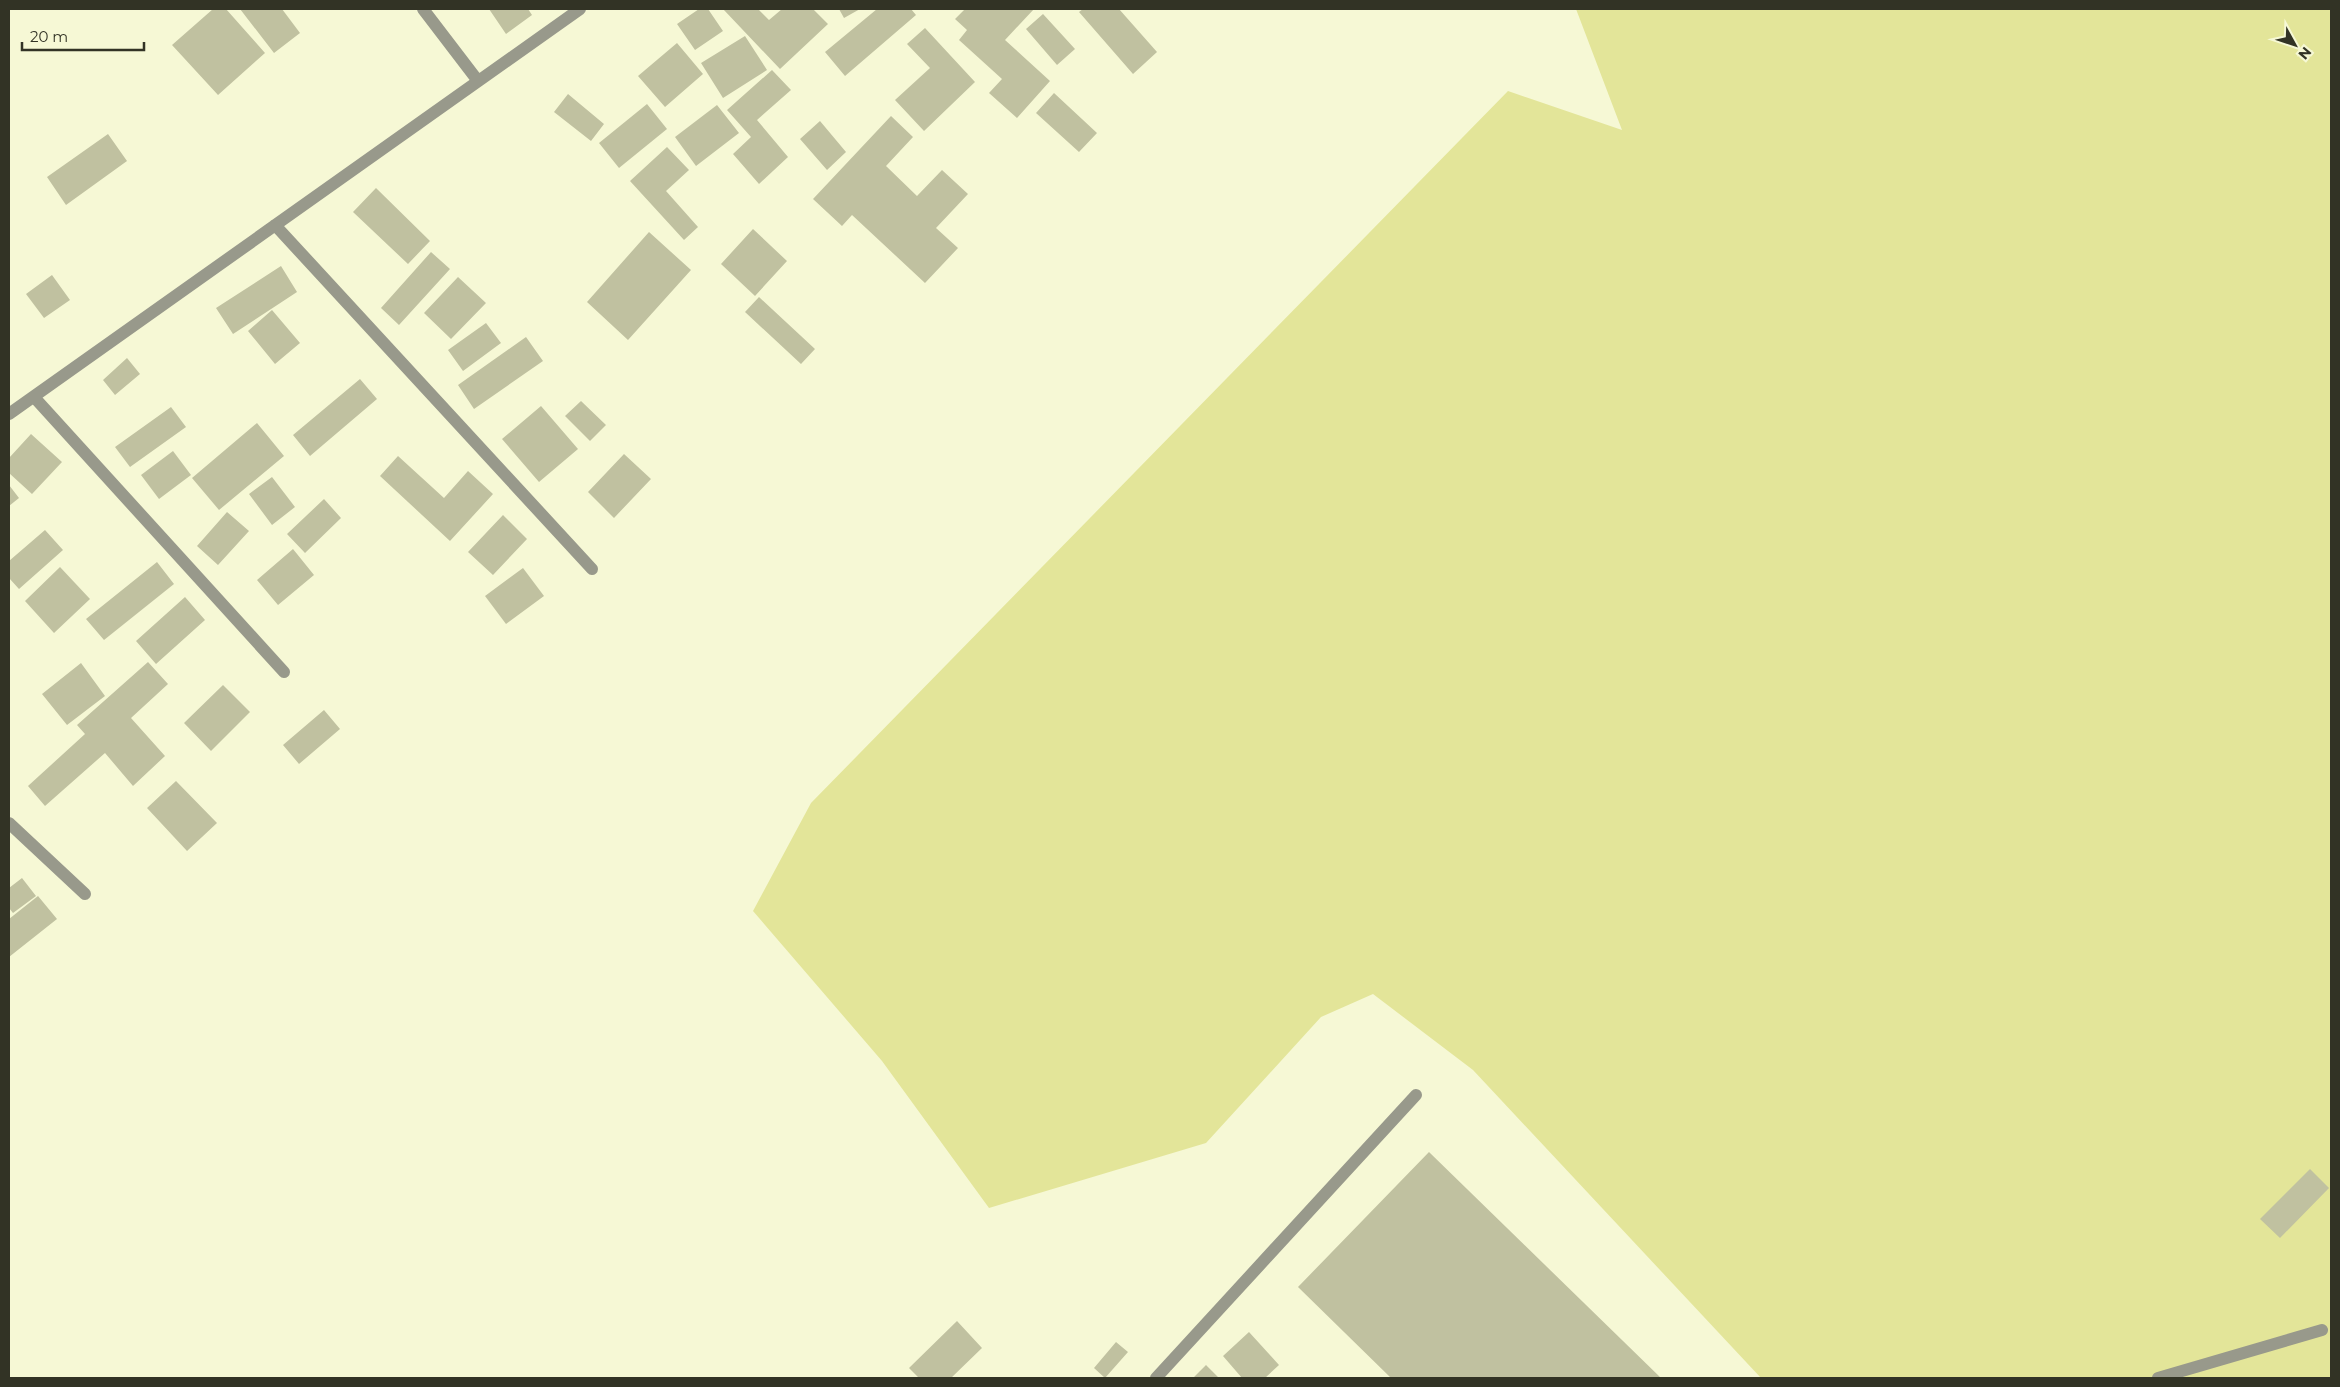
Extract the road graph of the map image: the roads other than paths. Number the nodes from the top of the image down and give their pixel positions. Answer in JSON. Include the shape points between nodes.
{"nodes":[{"id":1,"x":423,"y":9,"type":"edge"},
{"id":2,"x":580,"y":9,"type":"edge"},
{"id":3,"x":478,"y":81,"type":"junction"},
{"id":4,"x":275,"y":225,"type":"junction"},
{"id":5,"x":34,"y":397,"type":"junction"},
{"id":6,"x":9,"y":414,"type":"edge"},
{"id":7,"x":592,"y":569,"type":"dead end"},
{"id":8,"x":284,"y":672,"type":"dead end"},
{"id":9,"x":9,"y":823,"type":"edge"},
{"id":10,"x":85,"y":894,"type":"dead end"},
{"id":11,"x":1416,"y":1095,"type":"dead end"},
{"id":12,"x":2322,"y":1330,"type":"dead end"},
{"id":13,"x":1156,"y":1378,"type":"edge"},
{"id":14,"x":2158,"y":1378,"type":"edge"}],
"edges":[{"from":1,"to":3,"type":"street"},
{"from":2,"to":3,"type":"street"},
{"from":3,"to":4,"type":"street"},
{"from":4,"to":5,"type":"street"},
{"from":4,"to":7,"type":"street"},
{"from":5,"to":6,"type":"street"},
{"from":5,"to":8,"type":"street"},
{"from":9,"to":10,"type":"street"},
{"from":11,"to":13,"type":"street"},
{"from":12,"to":14,"type":"street"}]}
